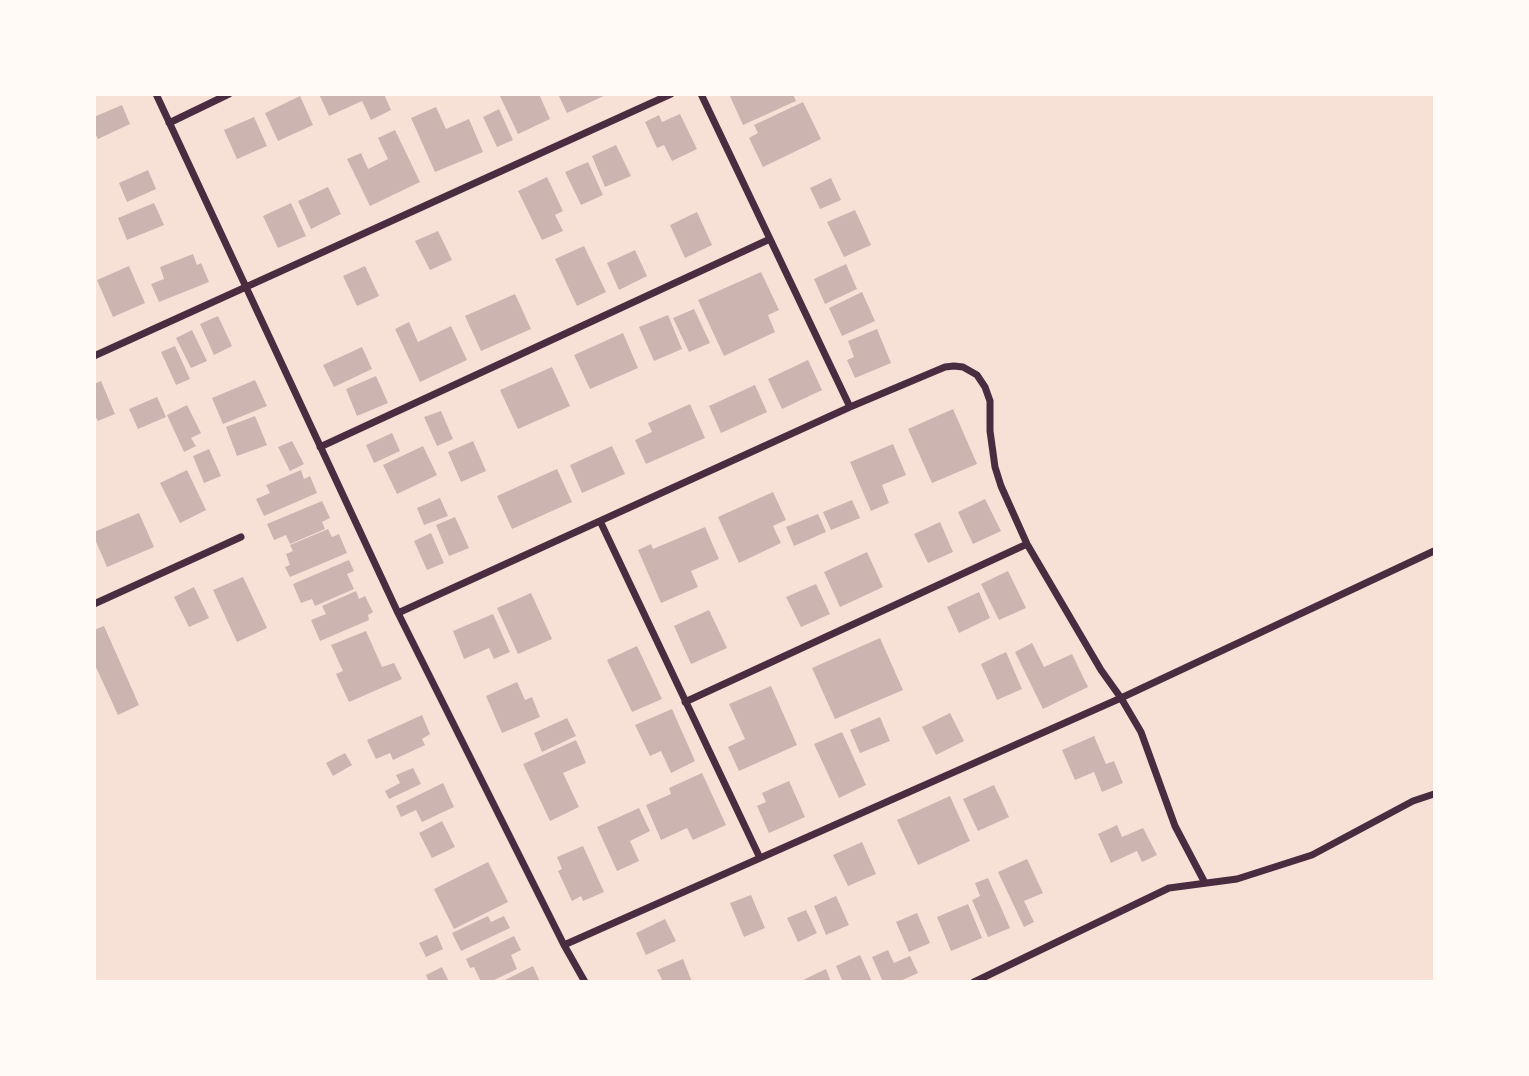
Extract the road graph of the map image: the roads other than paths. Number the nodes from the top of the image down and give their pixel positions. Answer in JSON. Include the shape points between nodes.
{"nodes":[{"id":1,"x":156,"y":94,"type":"edge"},
{"id":2,"x":229,"y":94,"type":"edge"},
{"id":3,"x":671,"y":94,"type":"edge"},
{"id":4,"x":701,"y":94,"type":"edge"},
{"id":5,"x":169,"y":123,"type":"junction"},
{"id":6,"x":770,"y":239,"type":"junction"},
{"id":7,"x":246,"y":287,"type":"junction"},
{"id":8,"x":94,"y":356,"type":"edge"},
{"id":9,"x":850,"y":407,"type":"junction"},
{"id":10,"x":320,"y":447,"type":"junction"},
{"id":11,"x":600,"y":521,"type":"junction"},
{"id":12,"x":241,"y":537,"type":"dead end"},
{"id":13,"x":1027,"y":544,"type":"junction"},
{"id":14,"x":1434,"y":551,"type":"edge"},
{"id":15,"x":94,"y":604,"type":"edge"},
{"id":16,"x":398,"y":612,"type":"junction"},
{"id":17,"x":1121,"y":698,"type":"junction"},
{"id":18,"x":685,"y":702,"type":"junction"},
{"id":19,"x":1434,"y":794,"type":"edge"},
{"id":20,"x":760,"y":858,"type":"junction"},
{"id":21,"x":1205,"y":883,"type":"junction"},
{"id":22,"x":564,"y":945,"type":"junction"},
{"id":23,"x":584,"y":982,"type":"edge"},
{"id":24,"x":974,"y":982,"type":"edge"}],
"edges":[{"from":1,"to":5,"type":"street"},
{"from":2,"to":5,"type":"street"},
{"from":3,"to":7,"type":"street"},
{"from":4,"to":6,"type":"street"},
{"from":5,"to":7,"type":"street"},
{"from":6,"to":9,"type":"street"},
{"from":6,"to":10,"type":"street"},
{"from":7,"to":8,"type":"street"},
{"from":7,"to":10,"type":"street"},
{"from":9,"to":11,"type":"street"},
{"from":9,"to":13,"type":"street","via":[[954,366],[976,375],[990,401],[995,467]]},
{"from":10,"to":16,"type":"street"},
{"from":11,"to":16,"type":"street"},
{"from":11,"to":18,"type":"street"},
{"from":12,"to":15,"type":"street"},
{"from":13,"to":17,"type":"street"},
{"from":13,"to":18,"type":"street"},
{"from":14,"to":17,"type":"street"},
{"from":16,"to":22,"type":"street"},
{"from":17,"to":20,"type":"street"},
{"from":17,"to":21,"type":"street","via":[[1141,732],[1175,826]]},
{"from":18,"to":20,"type":"street"},
{"from":19,"to":21,"type":"street","via":[[1312,855],[1237,879]]},
{"from":20,"to":22,"type":"street"},
{"from":21,"to":24,"type":"street","via":[[1169,888]]},
{"from":22,"to":23,"type":"street"}]}
